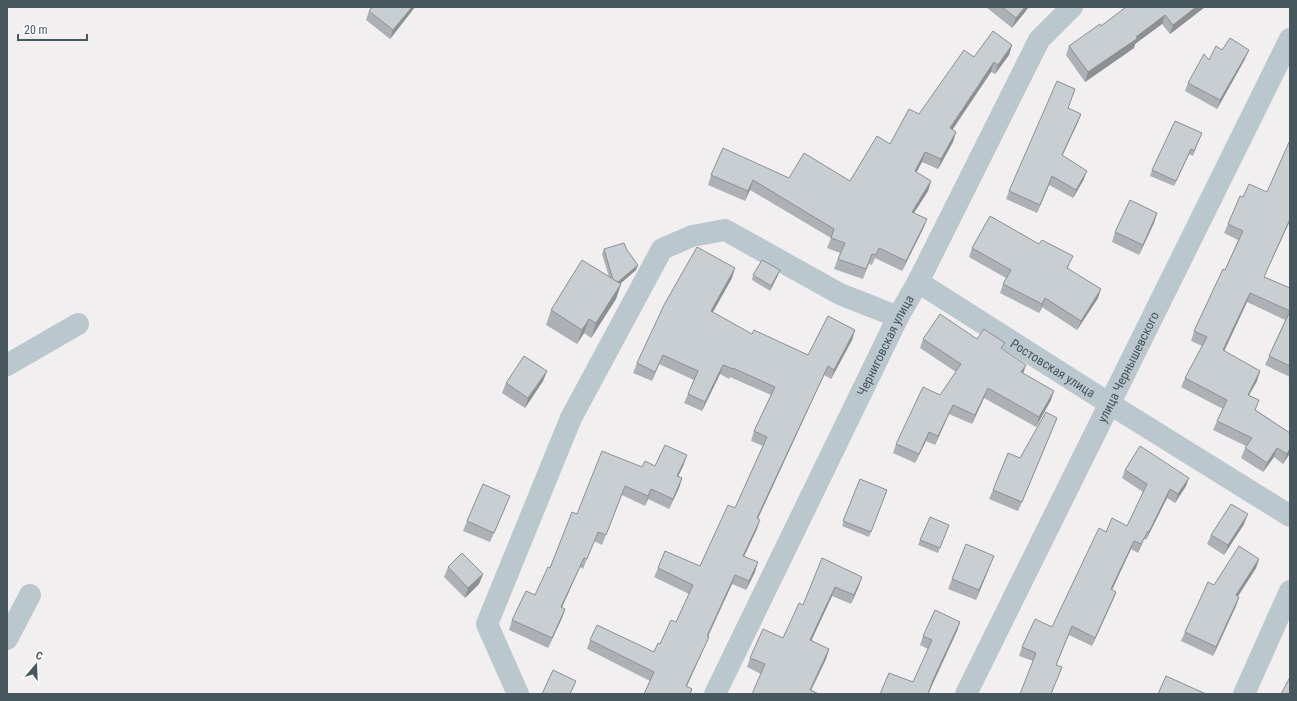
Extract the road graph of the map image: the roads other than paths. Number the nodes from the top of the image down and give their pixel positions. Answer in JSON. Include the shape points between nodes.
{"nodes":[{"id":1,"x":1072,"y":7,"type":"edge"},
{"id":2,"x":1290,"y":40,"type":"edge"},
{"id":3,"x":918,"y":282,"type":"junction"},
{"id":4,"x":898,"y":317,"type":"junction"},
{"id":5,"x":78,"y":324,"type":"dead end"},
{"id":6,"x":7,"y":366,"type":"edge"},
{"id":7,"x":1110,"y":404,"type":"junction"},
{"id":8,"x":1290,"y":516,"type":"edge"},
{"id":9,"x":1290,"y":591,"type":"edge"},
{"id":10,"x":30,"y":595,"type":"dead end"},
{"id":11,"x":7,"y":639,"type":"edge"},
{"id":12,"x":518,"y":694,"type":"edge"},
{"id":13,"x":715,"y":694,"type":"edge"},
{"id":14,"x":966,"y":694,"type":"edge"},
{"id":15,"x":1244,"y":694,"type":"edge"}],
"edges":[{"from":1,"to":3,"type":"street","name":"Черниговская улица","via":[[1040,40]]},
{"from":2,"to":7,"type":"street","name":"улица Чернышевского"},
{"from":3,"to":4,"type":"street","name":"Черниговская улица"},
{"from":3,"to":7,"type":"street","name":"Ростовская улица"},
{"from":4,"to":12,"type":"street","via":[[840,294],[725,230],[692,236],[662,249],[571,418],[487,624]]},
{"from":4,"to":13,"type":"street","name":"Черниговская улица"},
{"from":5,"to":6,"type":"street"},
{"from":7,"to":8,"type":"street","name":"Ростовская улица"},
{"from":7,"to":14,"type":"street","name":"улица Чернышевского"},
{"from":9,"to":15,"type":"street"},
{"from":10,"to":11,"type":"street"}]}
